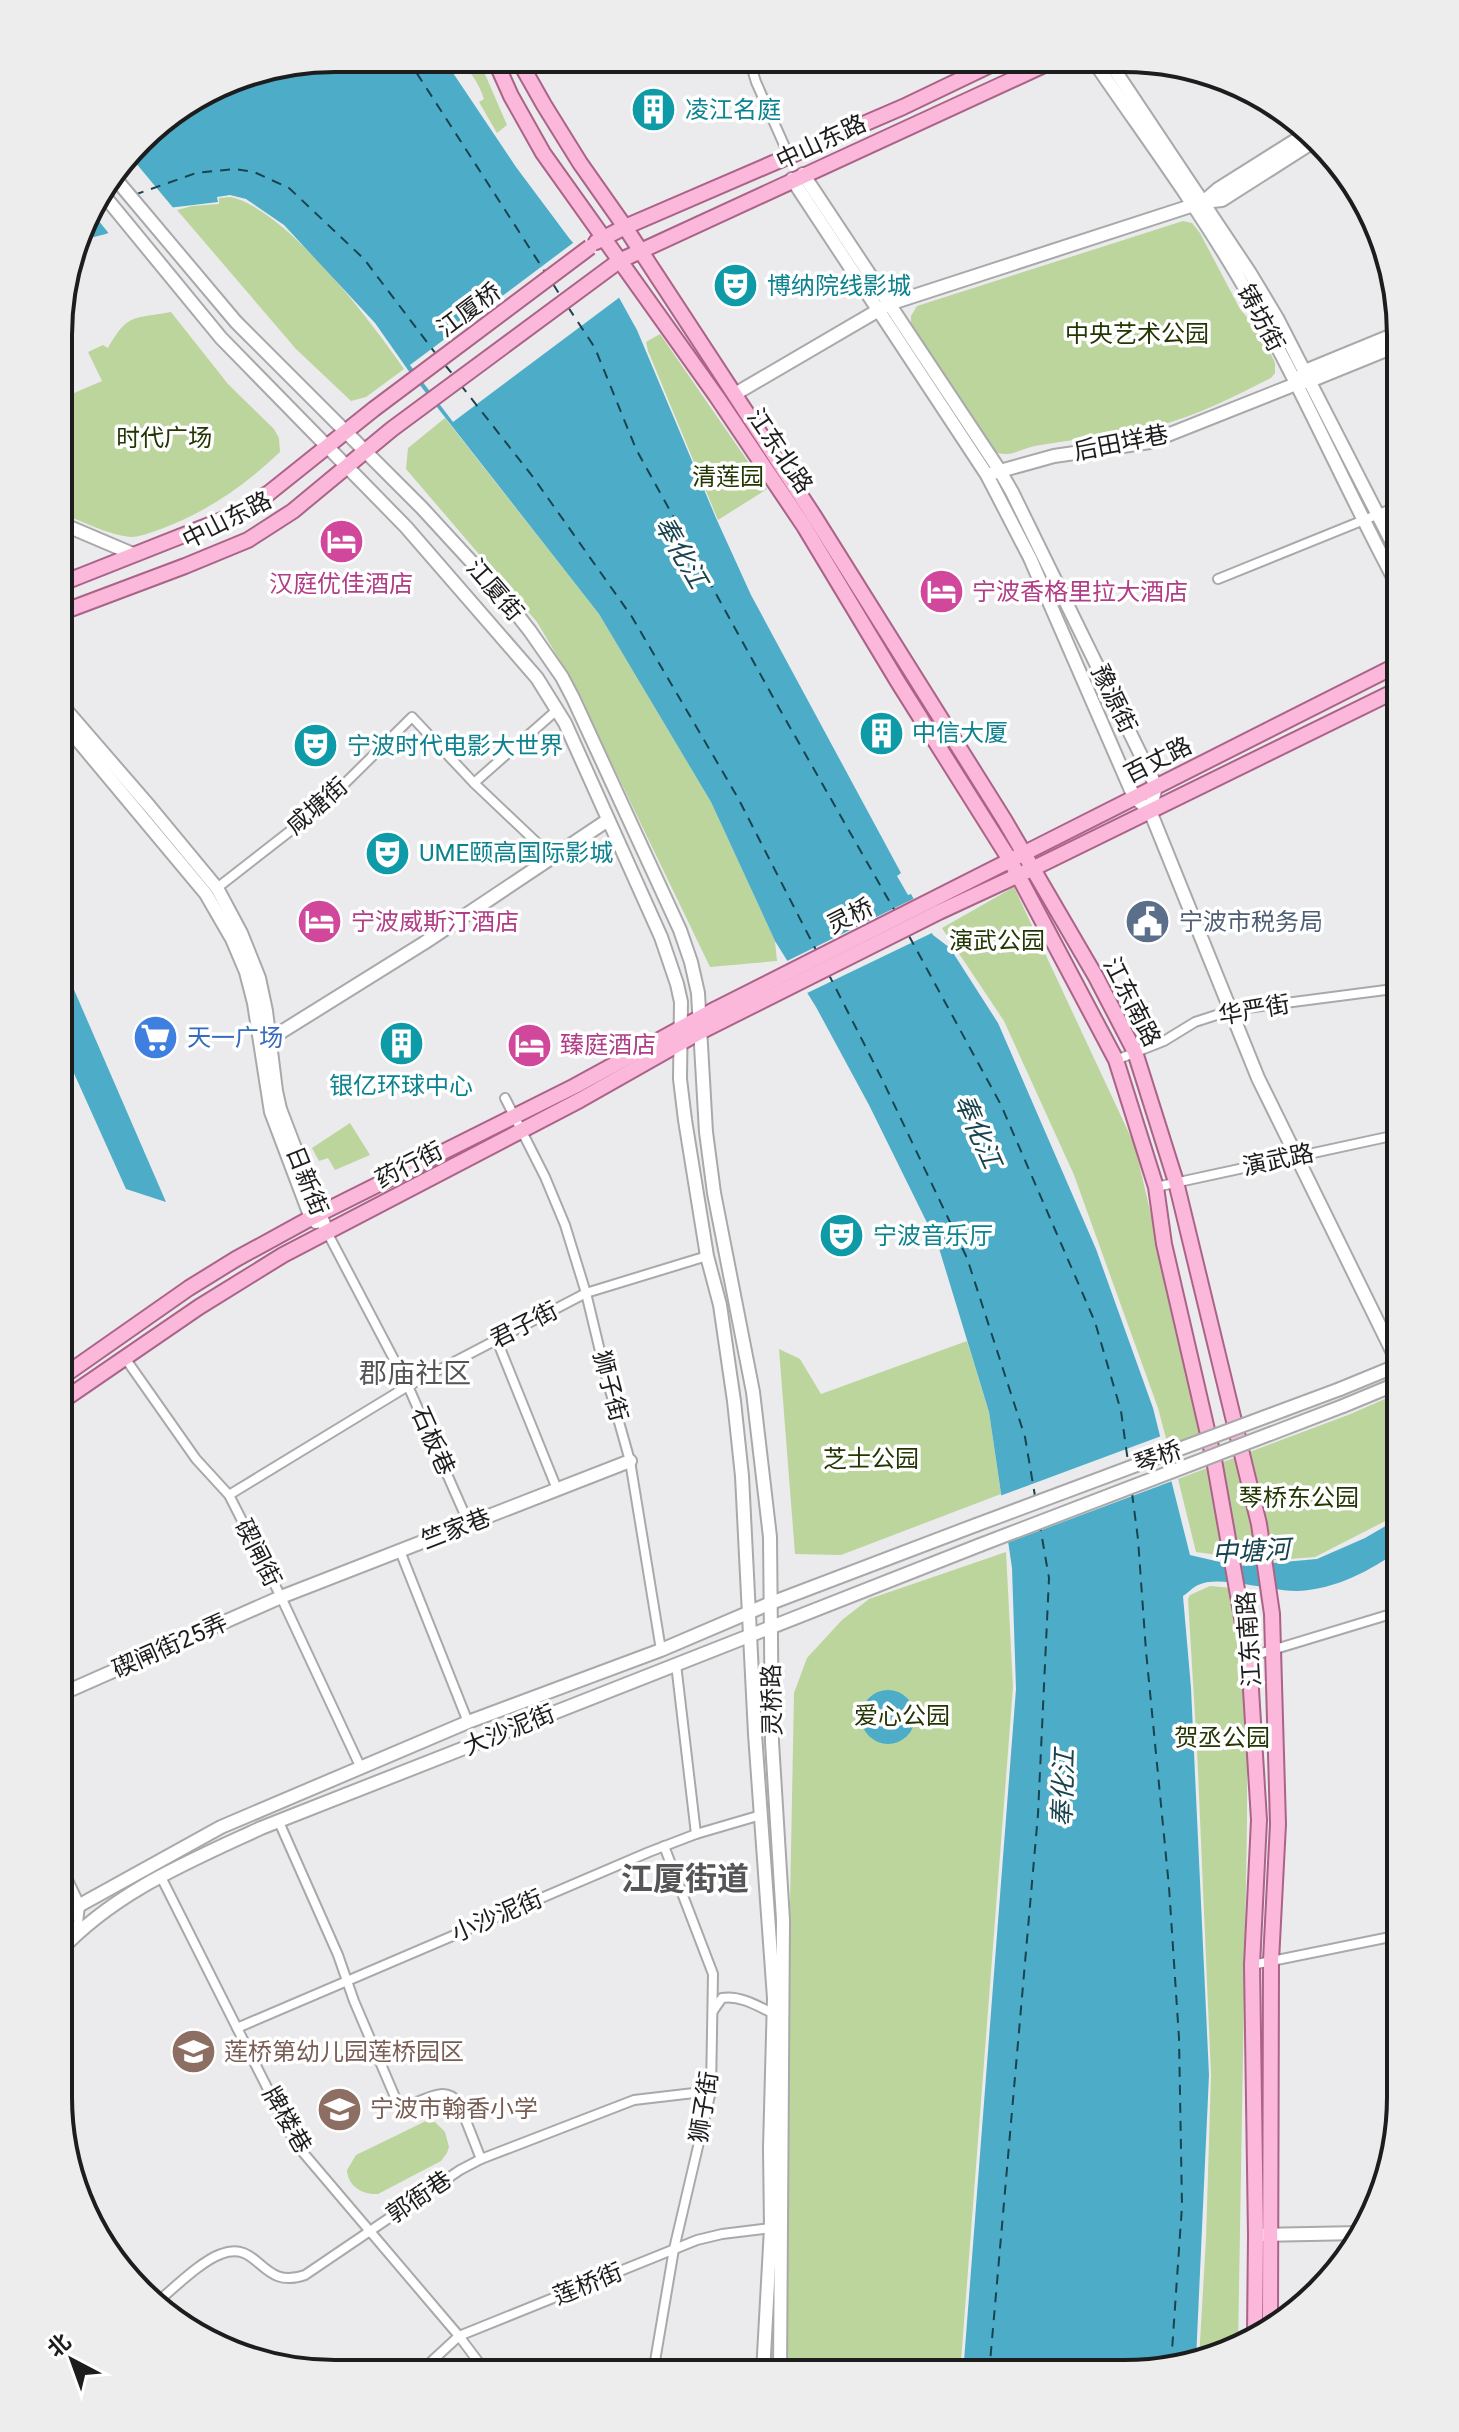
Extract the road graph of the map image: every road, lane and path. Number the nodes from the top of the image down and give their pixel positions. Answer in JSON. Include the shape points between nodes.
{"nodes":[{"id":1,"x":500,"y":72,"type":"edge"},
{"id":2,"x":526,"y":72,"type":"edge"},
{"id":3,"x":753,"y":72,"type":"edge"},
{"id":4,"x":976,"y":72,"type":"edge"},
{"id":5,"x":1029,"y":72,"type":"edge"},
{"id":6,"x":1102,"y":72,"type":"edge"},
{"id":7,"x":1116,"y":72,"type":"edge"},
{"id":8,"x":1298,"y":139,"type":"edge"},
{"id":9,"x":1307,"y":146,"type":"edge"},
{"id":10,"x":789,"y":156,"type":"junction"},
{"id":11,"x":798,"y":177,"type":"junction"},
{"id":12,"x":120,"y":184,"type":"edge"},
{"id":13,"x":108,"y":201,"type":"edge"},
{"id":14,"x":1198,"y":204,"type":"junction"},
{"id":15,"x":625,"y":227,"type":"junction"},
{"id":16,"x":603,"y":238,"type":"junction"},
{"id":17,"x":590,"y":247,"type":"joint"},
{"id":18,"x":640,"y":251,"type":"junction"},
{"id":19,"x":613,"y":266,"type":"junction"},
{"id":20,"x":884,"y":306,"type":"junction"},
{"id":21,"x":1387,"y":338,"type":"edge"},
{"id":22,"x":1387,"y":349,"type":"edge"},
{"id":23,"x":1308,"y":376,"type":"junction"},
{"id":24,"x":1296,"y":384,"type":"junction"},
{"id":25,"x":735,"y":394,"type":"junction"},
{"id":26,"x":374,"y":409,"type":"joint"},
{"id":27,"x":392,"y":429,"type":"joint"},
{"id":28,"x":346,"y":432,"type":"junction"},
{"id":29,"x":328,"y":447,"type":"junction"},
{"id":30,"x":366,"y":451,"type":"junction"},
{"id":31,"x":347,"y":467,"type":"junction"},
{"id":32,"x":1000,"y":471,"type":"junction"},
{"id":33,"x":987,"y":475,"type":"junction"},
{"id":34,"x":1387,"y":510,"type":"edge"},
{"id":35,"x":1376,"y":514,"type":"junction"},
{"id":36,"x":1362,"y":520,"type":"junction"},
{"id":37,"x":72,"y":528,"type":"edge"},
{"id":38,"x":1387,"y":534,"type":"edge"},
{"id":39,"x":133,"y":554,"type":"junction"},
{"id":40,"x":1387,"y":566,"type":"edge"},
{"id":41,"x":72,"y":579,"type":"edge"},
{"id":42,"x":1218,"y":579,"type":"dead end"},
{"id":43,"x":72,"y":608,"type":"edge"},
{"id":44,"x":1387,"y":670,"type":"edge"},
{"id":45,"x":1387,"y":695,"type":"edge"},
{"id":46,"x":558,"y":709,"type":"junction"},
{"id":47,"x":72,"y":717,"type":"edge"},
{"id":48,"x":72,"y":733,"type":"edge"},
{"id":49,"x":474,"y":783,"type":"junction"},
{"id":50,"x":1156,"y":786,"type":"junction"},
{"id":51,"x":1134,"y":797,"type":"junction"},
{"id":52,"x":1150,"y":811,"type":"junction"},
{"id":53,"x":608,"y":820,"type":"junction"},
{"id":54,"x":1025,"y":853,"type":"junction"},
{"id":55,"x":553,"y":858,"type":"junction"},
{"id":56,"x":1010,"y":860,"type":"junction"},
{"id":57,"x":1034,"y":868,"type":"junction"},
{"id":58,"x":1019,"y":875,"type":"junction"},
{"id":59,"x":217,"y":888,"type":"junction"},
{"id":60,"x":938,"y":905,"type":"junction"},
{"id":61,"x":787,"y":980,"type":"joint"},
{"id":62,"x":1387,"y":990,"type":"edge"},
{"id":63,"x":1232,"y":1010,"type":"junction"},
{"id":64,"x":700,"y":1025,"type":"junction"},
{"id":65,"x":681,"y":1028,"type":"junction"},
{"id":66,"x":270,"y":1039,"type":"junction"},
{"id":67,"x":681,"y":1044,"type":"junction"},
{"id":68,"x":1135,"y":1052,"type":"junction"},
{"id":69,"x":1116,"y":1060,"type":"junction"},
{"id":70,"x":505,"y":1098,"type":"dead end"},
{"id":71,"x":515,"y":1116,"type":"junction"},
{"id":72,"x":523,"y":1131,"type":"junction"},
{"id":73,"x":1387,"y":1137,"type":"edge"},
{"id":74,"x":1296,"y":1156,"type":"junction"},
{"id":75,"x":1176,"y":1182,"type":"junction"},
{"id":76,"x":1156,"y":1187,"type":"junction"},
{"id":77,"x":316,"y":1215,"type":"junction"},
{"id":78,"x":327,"y":1232,"type":"junction"},
{"id":79,"x":707,"y":1256,"type":"junction"},
{"id":80,"x":586,"y":1293,"type":"junction"},
{"id":81,"x":496,"y":1338,"type":"junction"},
{"id":82,"x":1386,"y":1339,"type":"edge"},
{"id":83,"x":125,"y":1358,"type":"junction"},
{"id":84,"x":72,"y":1370,"type":"edge"},
{"id":85,"x":1386,"y":1371,"type":"edge"},
{"id":86,"x":408,"y":1386,"type":"junction"},
{"id":87,"x":1386,"y":1388,"type":"edge"},
{"id":88,"x":72,"y":1394,"type":"edge"},
{"id":89,"x":630,"y":1461,"type":"junction"},
{"id":90,"x":557,"y":1489,"type":"junction"},
{"id":91,"x":229,"y":1495,"type":"junction"},
{"id":92,"x":469,"y":1524,"type":"junction"},
{"id":93,"x":976,"y":1525,"type":"joint"},
{"id":94,"x":980,"y":1545,"type":"joint"},
{"id":95,"x":400,"y":1551,"type":"junction"},
{"id":96,"x":281,"y":1597,"type":"junction"},
{"id":97,"x":771,"y":1603,"type":"junction"},
{"id":98,"x":749,"y":1612,"type":"junction"},
{"id":99,"x":1386,"y":1615,"type":"edge"},
{"id":100,"x":771,"y":1627,"type":"junction"},
{"id":101,"x":751,"y":1635,"type":"junction"},
{"id":102,"x":661,"y":1650,"type":"junction"},
{"id":103,"x":1273,"y":1650,"type":"junction"},
{"id":104,"x":1249,"y":1657,"type":"junction"},
{"id":105,"x":676,"y":1664,"type":"junction"},
{"id":106,"x":72,"y":1689,"type":"edge"},
{"id":107,"x":468,"y":1722,"type":"junction"},
{"id":108,"x":360,"y":1766,"type":"junction"},
{"id":109,"x":761,"y":1815,"type":"junction"},
{"id":110,"x":279,"y":1822,"type":"junction"},
{"id":111,"x":696,"y":1834,"type":"junction"},
{"id":112,"x":664,"y":1846,"type":"junction"},
{"id":113,"x":160,"y":1875,"type":"junction"},
{"id":114,"x":72,"y":1888,"type":"edge"},
{"id":115,"x":80,"y":1905,"type":"junction"},
{"id":116,"x":72,"y":1913,"type":"edge"},
{"id":117,"x":77,"y":1932,"type":"junction"},
{"id":118,"x":72,"y":1938,"type":"edge"},
{"id":119,"x":1386,"y":1938,"type":"edge"},
{"id":120,"x":1271,"y":1961,"type":"junction"},
{"id":121,"x":1252,"y":1965,"type":"junction"},
{"id":122,"x":349,"y":1980,"type":"junction"},
{"id":123,"x":713,"y":2011,"type":"junction"},
{"id":124,"x":774,"y":2014,"type":"junction"},
{"id":125,"x":237,"y":2028,"type":"junction"},
{"id":126,"x":711,"y":2091,"type":"junction"},
{"id":127,"x":481,"y":2159,"type":"junction"},
{"id":128,"x":771,"y":2228,"type":"junction"},
{"id":129,"x":369,"y":2230,"type":"junction"},
{"id":130,"x":1349,"y":2233,"type":"edge"},
{"id":131,"x":1256,"y":2235,"type":"junction"},
{"id":132,"x":1272,"y":2235,"type":"junction"},
{"id":133,"x":674,"y":2249,"type":"junction"},
{"id":134,"x":164,"y":2297,"type":"edge"},
{"id":135,"x":1270,"y":2316,"type":"edge"},
{"id":136,"x":1255,"y":2324,"type":"edge"},
{"id":137,"x":459,"y":2336,"type":"junction"},
{"id":138,"x":433,"y":2360,"type":"edge"},
{"id":139,"x":477,"y":2360,"type":"edge"},
{"id":140,"x":655,"y":2360,"type":"edge"},
{"id":141,"x":764,"y":2360,"type":"edge"},
{"id":142,"x":780,"y":2360,"type":"edge"}],
"edges":[{"from":1,"to":16,"type":"main road","name":"江东北路","via":[[543,153]]},
{"from":2,"to":15,"type":"main road","name":"江东北路"},
{"from":3,"to":10,"type":"street"},
{"from":4,"to":10,"type":"main road","name":"中山东路"},
{"from":5,"to":11,"type":"main road","name":"中山东路"},
{"from":6,"to":14,"type":"main road","name":"铸坊街"},
{"from":7,"to":14,"type":"main road","name":"铸坊街"},
{"from":8,"to":14,"type":"main road"},
{"from":9,"to":14,"type":"main road","via":[[1222,200]]},
{"from":10,"to":15,"type":"main road","name":"中山东路"},
{"from":11,"to":18,"type":"main road","name":"中山东路"},
{"from":11,"to":20,"type":"main road","name":"豫源街"},
{"from":12,"to":28,"type":"main road","name":"江厦街","via":[[236,322]]},
{"from":13,"to":29,"type":"main road","name":"江厦街","via":[[221,338]]},
{"from":14,"to":20,"type":"main road"},
{"from":14,"to":23,"type":"main road","name":"铸坊街","via":[[1257,284]]},
{"from":14,"to":24,"type":"main road","name":"铸坊街"},
{"from":15,"to":16,"type":"main road","name":"中山东路"},
{"from":15,"to":18,"type":"main road","name":"江东北路"},
{"from":16,"to":17,"type":"main road","name":"中山东路"},
{"from":16,"to":19,"type":"main road","name":"江东北路"},
{"from":17,"to":26,"type":"main road","name":"江厦桥","bridge":true},
{"from":18,"to":19,"type":"main road","name":"中山东路"},
{"from":18,"to":25,"type":"main road","name":"江东北路"},
{"from":19,"to":27,"type":"main road","name":"江厦桥"},
{"from":19,"to":56,"type":"main road","name":"江东北路","via":[[717,397],[804,526]]},
{"from":20,"to":25,"type":"main road"},
{"from":20,"to":32,"type":"main road","name":"豫源街"},
{"from":20,"to":33,"type":"main road","name":"豫源街"},
{"from":21,"to":23,"type":"main road","name":"后田垟巷"},
{"from":22,"to":23,"type":"main road","name":"后田垟巷"},
{"from":23,"to":24,"type":"main road","name":"后田垟巷"},
{"from":23,"to":35,"type":"main road","name":"铸坊街"},
{"from":24,"to":32,"type":"main road","name":"后田垟巷","via":[[1150,442],[1054,456]]},
{"from":24,"to":36,"type":"main road","name":"铸坊街"},
{"from":25,"to":54,"type":"main road","name":"江东北路"},
{"from":26,"to":28,"type":"main road","name":"中山东路"},
{"from":27,"to":30,"type":"main road","name":"中山东路"},
{"from":28,"to":29,"type":"main road","name":"中山东路"},
{"from":28,"to":30,"type":"main road","name":"江厦街"},
{"from":29,"to":31,"type":"main road","name":"江厦街"},
{"from":29,"to":39,"type":"main road","name":"中山东路","via":[[232,516]]},
{"from":30,"to":31,"type":"main road","name":"中山东路"},
{"from":30,"to":64,"type":"main road","name":"江厦街","via":[[501,594],[562,677],[680,930],[696,978]]},
{"from":31,"to":43,"type":"main road","name":"中山东路","via":[[248,540]]},
{"from":31,"to":46,"type":"main road","name":"江厦街","via":[[406,527]]},
{"from":32,"to":33,"type":"main road","name":"后田垟巷"},
{"from":32,"to":50,"type":"main road","name":"豫源街"},
{"from":33,"to":51,"type":"main road","name":"豫源街","via":[[1030,558]]},
{"from":34,"to":35,"type":"street"},
{"from":35,"to":36,"type":"street"},
{"from":35,"to":38,"type":"main road","name":"铸坊街"},
{"from":36,"to":40,"type":"main road","name":"铸坊街"},
{"from":36,"to":42,"type":"street"},
{"from":37,"to":39,"type":"main road"},
{"from":39,"to":41,"type":"main road","name":"中山东路"},
{"from":44,"to":50,"type":"main road","name":"百丈路"},
{"from":45,"to":52,"type":"main road","name":"百丈路"},
{"from":46,"to":49,"type":"street"},
{"from":46,"to":53,"type":"main road","name":"江厦街"},
{"from":47,"to":59,"type":"main road","name":"日新街"},
{"from":48,"to":77,"type":"main road","name":"日新街","via":[[206,894],[232,939],[254,1003],[271,1112]]},
{"from":49,"to":55,"type":"street"},
{"from":49,"to":59,"type":"street","name":"咸塘街","via":[[412,717],[321,807]]},
{"from":50,"to":51,"type":"main road","name":"百丈路"},
{"from":50,"to":52,"type":"main road"},
{"from":51,"to":52,"type":"main road","name":"豫源街"},
{"from":51,"to":54,"type":"main road","name":"百丈路"},
{"from":52,"to":57,"type":"main road","name":"百丈路"},
{"from":52,"to":63,"type":"main road"},
{"from":53,"to":55,"type":"main road"},
{"from":53,"to":65,"type":"main road","name":"江厦街","via":[[673,969]]},
{"from":54,"to":56,"type":"main road","name":"百丈路"},
{"from":54,"to":57,"type":"main road","name":"江东南路"},
{"from":55,"to":66,"type":"main road"},
{"from":56,"to":58,"type":"main road","name":"江东北路"},
{"from":56,"to":60,"type":"main road","name":"百丈路"},
{"from":57,"to":58,"type":"main road","name":"百丈路"},
{"from":57,"to":68,"type":"main road","name":"江东南路"},
{"from":58,"to":60,"type":"main road","name":"百丈路"},
{"from":58,"to":69,"type":"main road","name":"江东南路"},
{"from":59,"to":66,"type":"main road","name":"日新街","via":[[256,969]]},
{"from":60,"to":61,"type":"main road","name":"灵桥"},
{"from":61,"to":64,"type":"main road","name":"药行街"},
{"from":62,"to":63,"type":"street","name":"华严街"},
{"from":63,"to":68,"type":"street","name":"华严街"},
{"from":63,"to":74,"type":"main road"},
{"from":64,"to":65,"type":"main road","name":"药行街"},
{"from":64,"to":67,"type":"main road","name":"药行街"},
{"from":64,"to":97,"type":"main road","name":"灵桥路","via":[[714,1193],[753,1392],[770,1537]]},
{"from":65,"to":67,"type":"main road","name":"江厦街"},
{"from":65,"to":71,"type":"main road","name":"药行街"},
{"from":66,"to":77,"type":"main road","name":"日新街","via":[[280,1109]]},
{"from":67,"to":72,"type":"main road","name":"药行街"},
{"from":67,"to":79,"type":"main road","name":"灵桥路","via":[[685,1120]]},
{"from":68,"to":69,"type":"street","name":"华严街"},
{"from":68,"to":75,"type":"main road","name":"江东南路"},
{"from":69,"to":76,"type":"main road","name":"江东南路"},
{"from":70,"to":71,"type":"street","name":"狮子街"},
{"from":71,"to":72,"type":"street","name":"狮子街"},
{"from":71,"to":77,"type":"main road","name":"药行街"},
{"from":72,"to":78,"type":"main road","name":"药行街"},
{"from":72,"to":80,"type":"street","name":"狮子街","via":[[565,1225]]},
{"from":73,"to":74,"type":"street","name":"演武路"},
{"from":74,"to":75,"type":"street","name":"演武路"},
{"from":74,"to":82,"type":"main road"},
{"from":75,"to":76,"type":"street","name":"演武路"},
{"from":75,"to":103,"type":"main road","name":"江东南路","via":[[1259,1524]]},
{"from":76,"to":104,"type":"main road","name":"江东南路"},
{"from":77,"to":78,"type":"main road","name":"日新街"},
{"from":77,"to":84,"type":"main road","name":"药行街","via":[[189,1288]]},
{"from":78,"to":83,"type":"main road","name":"药行街","via":[[245,1278]]},
{"from":78,"to":86,"type":"street","name":"石板巷"},
{"from":79,"to":80,"type":"street","name":"君子街"},
{"from":79,"to":98,"type":"main road","name":"灵桥路","via":[[734,1401]]},
{"from":80,"to":81,"type":"street","name":"君子街"},
{"from":80,"to":89,"type":"street","name":"狮子街"},
{"from":81,"to":86,"type":"street","name":"君子街"},
{"from":81,"to":90,"type":"street"},
{"from":83,"to":88,"type":"main road","name":"药行街"},
{"from":83,"to":91,"type":"street","name":"碶闸街","via":[[196,1459]]},
{"from":85,"to":93,"type":"main road","name":"琴桥","bridge":true},
{"from":86,"to":91,"type":"street","name":"君子街"},
{"from":86,"to":92,"type":"street","name":"石板巷"},
{"from":87,"to":94,"type":"main road","name":"琴桥","bridge":true},
{"from":89,"to":90,"type":"main road","name":"竺家巷"},
{"from":89,"to":102,"type":"street","name":"狮子街"},
{"from":90,"to":92,"type":"main road","name":"竺家巷"},
{"from":91,"to":96,"type":"street","name":"碶闸街"},
{"from":92,"to":95,"type":"main road","name":"竺家巷"},
{"from":93,"to":97,"type":"main road","name":"大沙泥街"},
{"from":94,"to":100,"type":"main road","name":"大沙泥街"},
{"from":95,"to":96,"type":"main road","name":"竺家巷"},
{"from":95,"to":107,"type":"street"},
{"from":96,"to":106,"type":"main road","name":"碶闸街25弄"},
{"from":96,"to":108,"type":"street","name":"碶闸街"},
{"from":97,"to":98,"type":"main road","name":"大沙泥街"},
{"from":97,"to":100,"type":"main road","name":"灵桥路"},
{"from":98,"to":101,"type":"main road","name":"灵桥路"},
{"from":98,"to":102,"type":"main road","name":"大沙泥街"},
{"from":99,"to":103,"type":"street"},
{"from":100,"to":101,"type":"main road","name":"大沙泥街"},
{"from":100,"to":142,"type":"main road","name":"灵桥路","via":[[783,1920]]},
{"from":101,"to":105,"type":"main road","name":"大沙泥街"},
{"from":101,"to":109,"type":"main road","name":"灵桥路"},
{"from":102,"to":107,"type":"main road","name":"大沙泥街"},
{"from":103,"to":104,"type":"street"},
{"from":103,"to":120,"type":"main road","name":"江东南路","via":[[1278,1824]]},
{"from":104,"to":121,"type":"main road","name":"江东南路","via":[[1259,1820]]},
{"from":105,"to":110,"type":"main road","name":"大沙泥街"},
{"from":105,"to":111,"type":"street"},
{"from":107,"to":108,"type":"main road","name":"大沙泥街"},
{"from":108,"to":115,"type":"main road","name":"大沙泥街","via":[[221,1827]]},
{"from":109,"to":111,"type":"street","name":"小沙泥街"},
{"from":109,"to":124,"type":"main road","name":"灵桥路"},
{"from":110,"to":113,"type":"main road","name":"大沙泥街"},
{"from":110,"to":122,"type":"street"},
{"from":111,"to":112,"type":"street","name":"小沙泥街"},
{"from":112,"to":122,"type":"street","name":"小沙泥街"},
{"from":112,"to":123,"type":"street","name":"狮子街","via":[[713,1974]]},
{"from":113,"to":117,"type":"main road","name":"大沙泥街"},
{"from":113,"to":125,"type":"street","name":"牌楼巷"},
{"from":114,"to":115,"type":"street"},
{"from":115,"to":116,"type":"main road","name":"大沙泥街"},
{"from":115,"to":117,"type":"street"},
{"from":117,"to":118,"type":"main road","name":"大沙泥街"},
{"from":119,"to":120,"type":"street"},
{"from":120,"to":121,"type":"street"},
{"from":120,"to":132,"type":"main road","name":"江东南路"},
{"from":121,"to":131,"type":"main road","name":"江东南路"},
{"from":122,"to":125,"type":"street","name":"小沙泥街"},
{"from":122,"to":127,"type":"street","via":[[399,2105],[453,2095]]},
{"from":123,"to":124,"type":"street","via":[[729,1996]]},
{"from":123,"to":126,"type":"street","name":"狮子街"},
{"from":124,"to":128,"type":"main road","name":"灵桥路"},
{"from":125,"to":129,"type":"street","name":"牌楼巷","via":[[295,2143]]},
{"from":126,"to":127,"type":"street","name":"郭衙巷","via":[[634,2100]]},
{"from":126,"to":133,"type":"street","name":"狮子街"},
{"from":127,"to":129,"type":"street","name":"郭衙巷"},
{"from":128,"to":133,"type":"street","name":"莲桥街","via":[[722,2234]]},
{"from":128,"to":141,"type":"main road","name":"灵桥路"},
{"from":129,"to":134,"type":"street","name":"郭衙巷","via":[[305,2275],[291,2278],[273,2275],[251,2255],[234,2250],[219,2254]]},
{"from":129,"to":137,"type":"street","name":"牌楼巷"},
{"from":130,"to":132,"type":"main road"},
{"from":131,"to":132,"type":"main road"},
{"from":131,"to":136,"type":"main road","name":"江东南路"},
{"from":132,"to":135,"type":"main road","name":"江东南路"},
{"from":133,"to":137,"type":"street","name":"莲桥街"},
{"from":133,"to":140,"type":"street","name":"狮子街"},
{"from":137,"to":138,"type":"street","name":"莲桥街"},
{"from":137,"to":139,"type":"street","name":"牌楼巷"}]}
